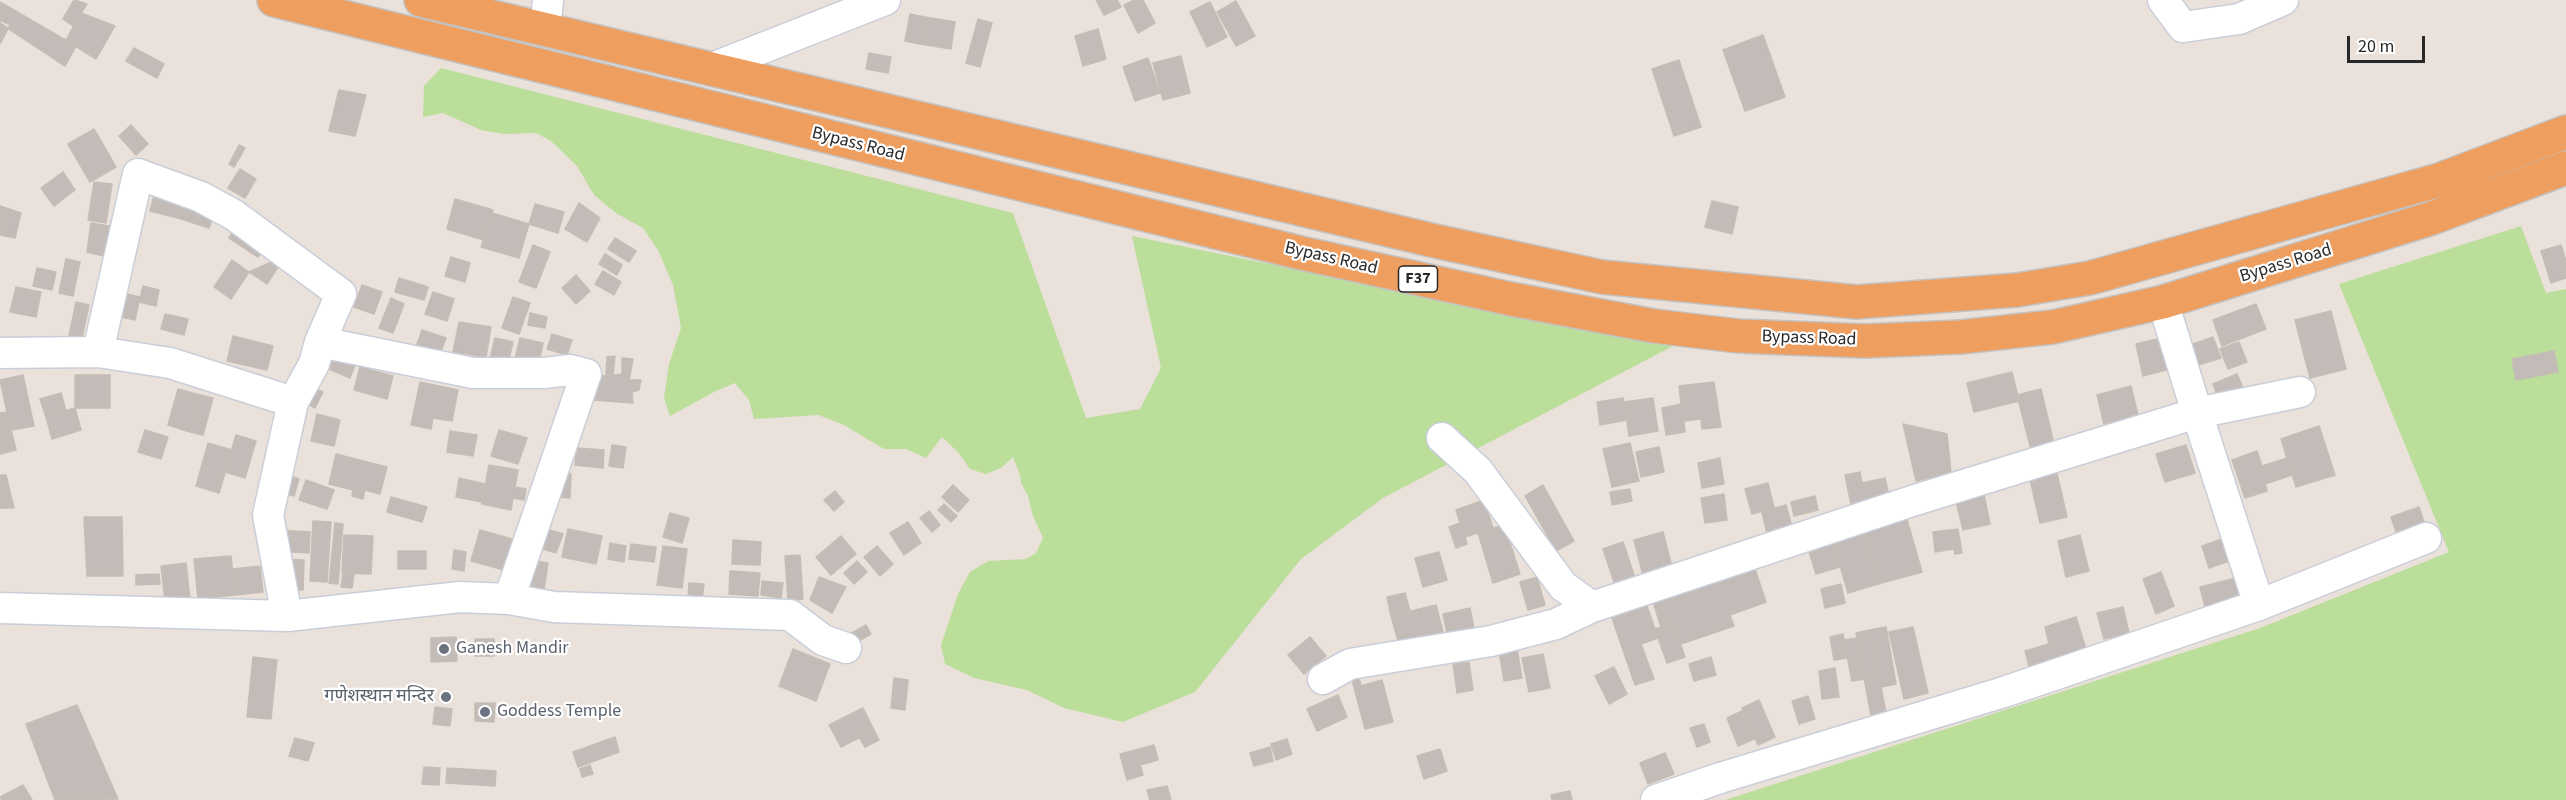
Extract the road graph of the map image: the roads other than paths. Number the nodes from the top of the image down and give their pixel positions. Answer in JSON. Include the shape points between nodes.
{"nodes":[{"id":1,"x":274,"y":0,"type":"edge"},
{"id":2,"x":421,"y":0,"type":"edge"},
{"id":3,"x":885,"y":0,"type":"edge"},
{"id":4,"x":2163,"y":0,"type":"edge"},
{"id":5,"x":2283,"y":0,"type":"edge"},
{"id":6,"x":547,"y":15,"type":"edge"},
{"id":7,"x":712,"y":68,"type":"junction"},
{"id":8,"x":2566,"y":132,"type":"edge"},
{"id":9,"x":2566,"y":168,"type":"edge"},
{"id":10,"x":1857,"y":302,"type":"junction"},
{"id":11,"x":2163,"y":302,"type":"junction"},
{"id":12,"x":1865,"y":340,"type":"junction"},
{"id":13,"x":320,"y":342,"type":"junction"},
{"id":14,"x":98,"y":352,"type":"junction"},
{"id":15,"x":0,"y":353,"type":"edge"},
{"id":16,"x":2300,"y":392,"type":"dead end"},
{"id":17,"x":293,"y":402,"type":"junction"},
{"id":18,"x":2197,"y":413,"type":"junction"},
{"id":19,"x":1442,"y":438,"type":"dead end"},
{"id":20,"x":2426,"y":538,"type":"dead end"},
{"id":21,"x":509,"y":599,"type":"junction"},
{"id":22,"x":2259,"y":605,"type":"junction"},
{"id":23,"x":1592,"y":607,"type":"junction"},
{"id":24,"x":0,"y":608,"type":"edge"},
{"id":25,"x":287,"y":616,"type":"junction"},
{"id":26,"x":846,"y":648,"type":"dead end"},
{"id":27,"x":1323,"y":679,"type":"dead end"},
{"id":28,"x":1656,"y":800,"type":"edge"}],
"edges":[{"from":1,"to":12,"type":"highway","name":"Bypass Road","number":"F37","via":[[1289,250],[1511,299],[1654,326],[1738,336]]},
{"from":2,"to":6,"type":"highway","number":"F37"},
{"from":3,"to":7,"type":"street"},
{"from":4,"to":5,"type":"street","via":[[2183,27],[2240,19]]},
{"from":6,"to":7,"type":"highway","number":"F37"},
{"from":7,"to":10,"type":"highway","number":"F37","via":[[1435,241],[1602,277]]},
{"from":8,"to":10,"type":"highway","number":"F37","via":[[2439,180],[2090,278],[2017,290]]},
{"from":9,"to":11,"type":"highway","name":"Bypass Road","number":"F37","via":[[2432,218]]},
{"from":10,"to":12,"type":"highway"},
{"from":11,"to":12,"type":"highway","name":"Bypass Road","number":"F37","via":[[2053,327],[1960,337]]},
{"from":11,"to":18,"type":"street"},
{"from":13,"to":14,"type":"street","via":[[341,294],[234,215],[201,197],[138,174]]},
{"from":13,"to":17,"type":"street","via":[[314,364]]},
{"from":13,"to":21,"type":"street","via":[[473,374],[570,370],[586,374]]},
{"from":14,"to":15,"type":"street"},
{"from":14,"to":17,"type":"street","via":[[170,363]]},
{"from":16,"to":18,"type":"street"},
{"from":17,"to":25,"type":"street","via":[[267,515]]},
{"from":18,"to":22,"type":"street"},
{"from":18,"to":23,"type":"street","via":[[1912,501]]},
{"from":19,"to":23,"type":"street","via":[[1478,471],[1563,586]]},
{"from":20,"to":22,"type":"street"},
{"from":21,"to":25,"type":"street","via":[[460,597]]},
{"from":21,"to":26,"type":"street","via":[[554,607],[790,615],[823,640]]},
{"from":22,"to":28,"type":"street","via":[[2004,692]]},
{"from":23,"to":27,"type":"street","via":[[1556,624],[1491,641],[1350,664]]},
{"from":24,"to":25,"type":"street"}]}
